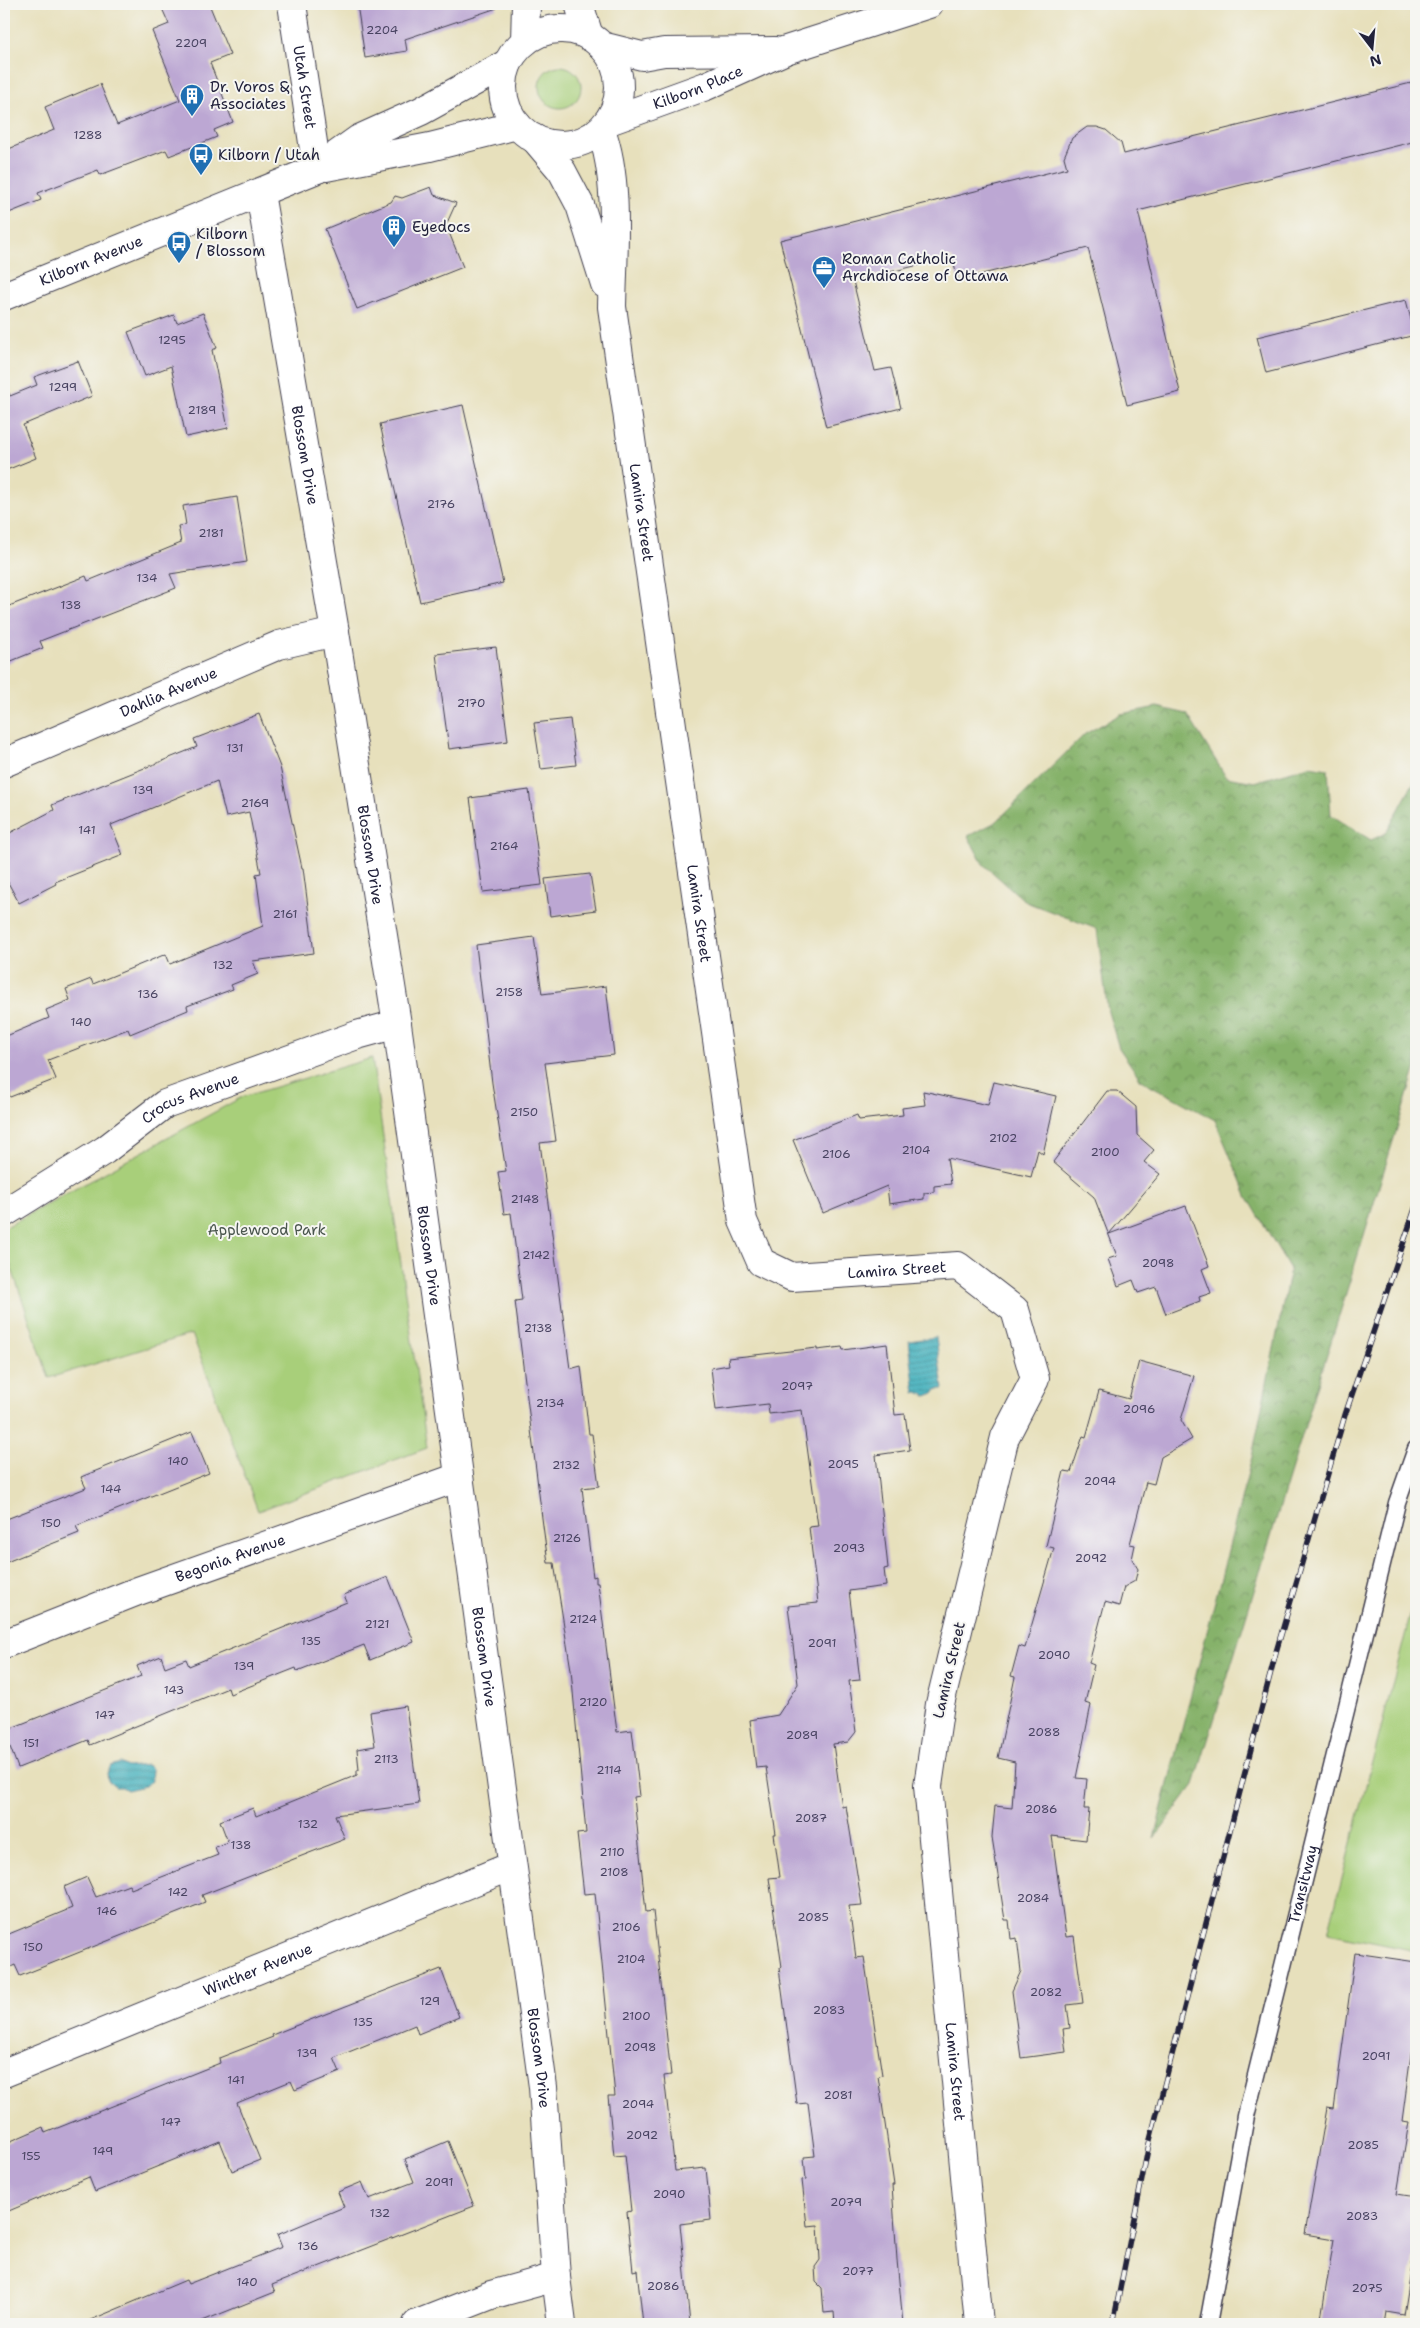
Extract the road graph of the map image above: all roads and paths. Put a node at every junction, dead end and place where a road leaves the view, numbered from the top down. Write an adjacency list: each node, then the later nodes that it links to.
1 (292, 4): 11 (street, Utah Street)
2 (526, 4): 6 (street)
3 (579, 4): 5 (street)
4 (929, 4): 7 (street, Kilborn Place)
5 (596, 41): 6 (street); 7 (street, Kilborn Place); 9 (street)
6 (525, 42): 8 (street)
7 (786, 50): 9 (street, Kilborn Place)
8 (508, 63): 10 (street); 11 (street, Kilborn Avenue)
9 (605, 125): 10 (street); 14 (street, Lamira Street)
10 (526, 132): 11 (street, Kilborn Avenue); 14 (street, Lamira Street)
11 (317, 169): 12 (street, Kilborn Avenue)
12 (260, 193): 13 (street, Kilborn Avenue); 15 (street, Blossom Drive)
13 (4, 296)
14 (612, 307): 27 (street, Lamira Street)
15 (335, 632): 16 (street, Dahlia Avenue); 17 (street, Blossom Drive)
16 (4, 763)
17 (397, 1024): 18 (street, Crocus Avenue); 20 (street, Blossom Drive)
18 (4, 1213)
19 (1416, 1449): 28 (lane, Transitway)
20 (459, 1478): 21 (street, Begonia Avenue); 22 (street, Blossom Drive)
21 (4, 1644)
22 (512, 1866): 23 (street, Winther Avenue); 24 (street, Blossom Drive)
23 (4, 2073)
24 (556, 2277): 25 (street); 26 (street, Blossom Drive)
25 (417, 2324)
26 (562, 2324)
27 (979, 2324)
28 (1208, 2324)

